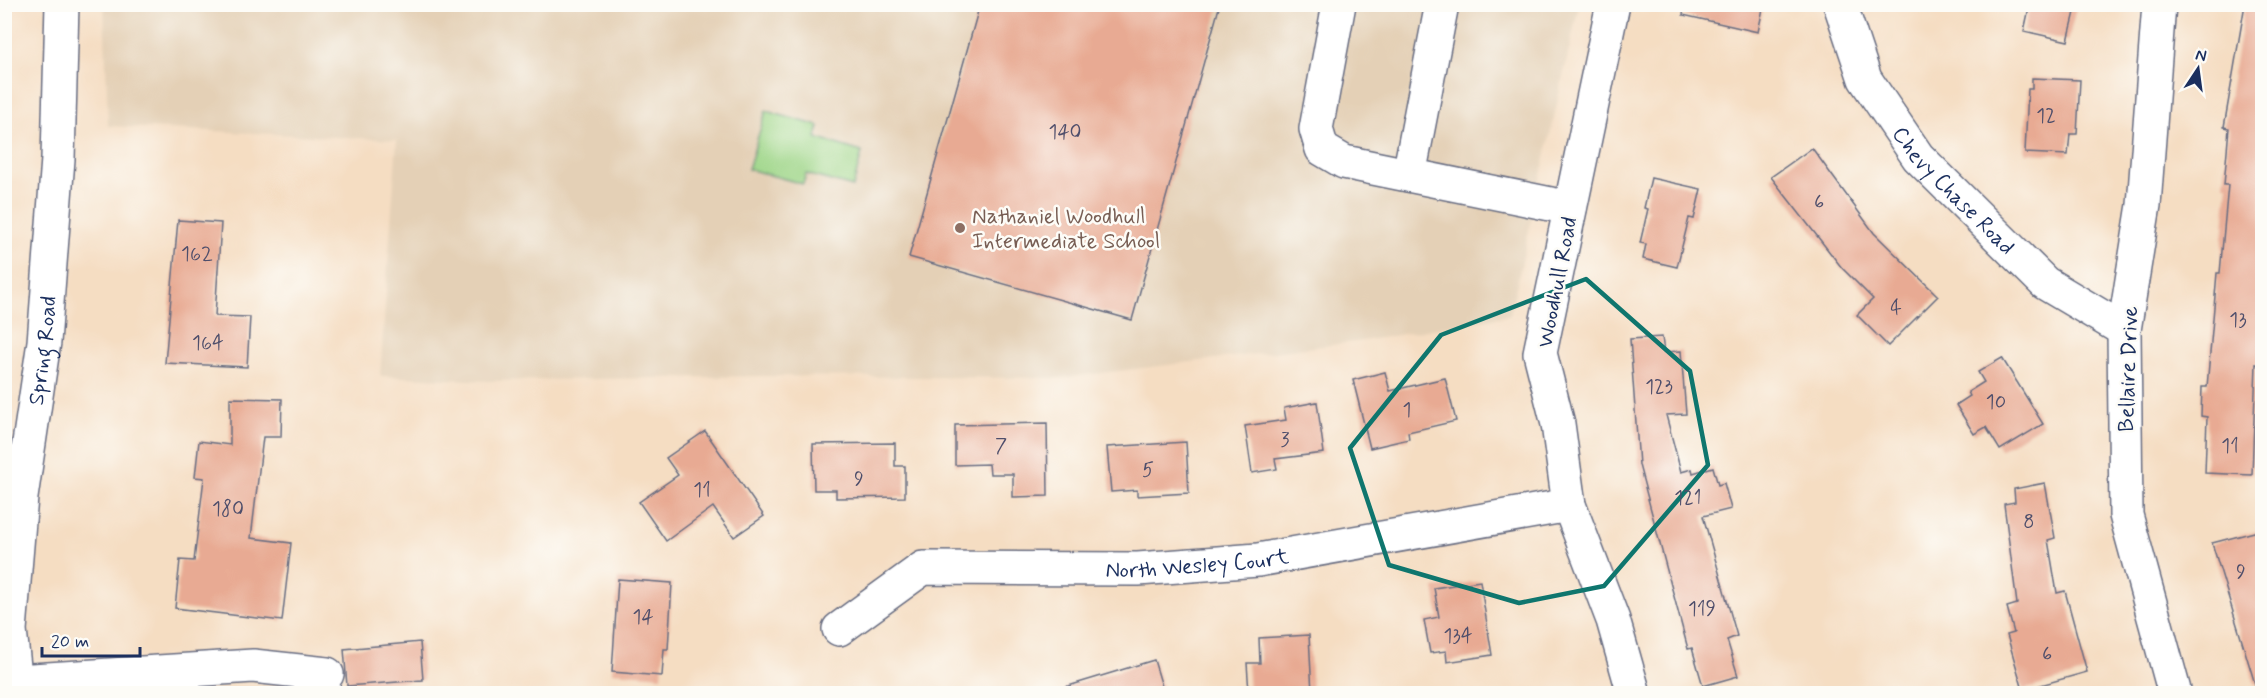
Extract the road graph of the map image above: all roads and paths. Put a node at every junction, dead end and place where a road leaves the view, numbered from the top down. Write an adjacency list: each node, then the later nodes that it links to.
1 (62, 4): 13 (street, Spring Road)
2 (1339, 4): 7 (street)
3 (1442, 4): 7 (street)
4 (1613, 4): 8 (street, Woodhull Road)
5 (1840, 4): 9 (street, Chevy Chase Road)
6 (2159, 4): 9 (street, Bellaire Drive)
7 (1409, 175): 8 (street)
8 (1570, 208): 10 (street, Woodhull Road)
9 (2124, 330): 15 (street, Bellaire Drive)
10 (1569, 505): 11 (street, North Wesley Court); 14 (street, Woodhull Road)
11 (839, 629)
12 (327, 674): 13 (street)
13 (17, 687)
14 (1635, 693)
15 (2175, 693)

